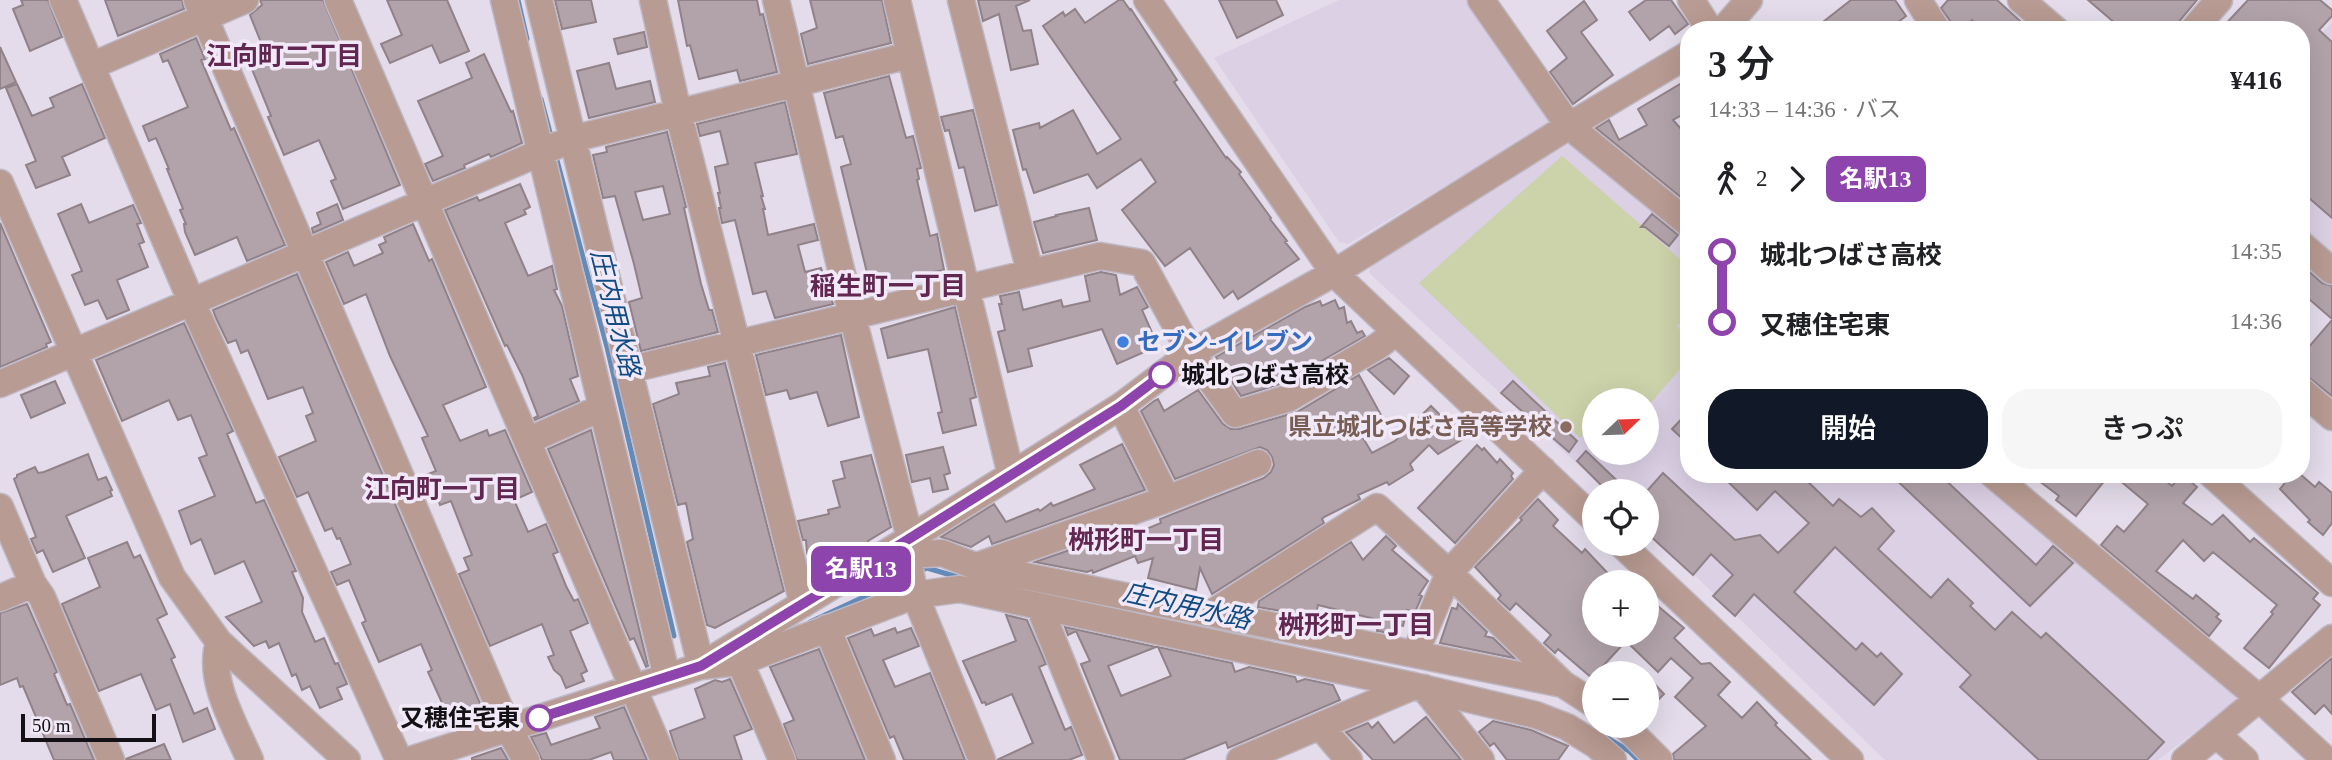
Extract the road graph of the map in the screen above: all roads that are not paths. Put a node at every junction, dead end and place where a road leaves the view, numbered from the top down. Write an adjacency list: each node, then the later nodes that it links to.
1 (63, 0): 25 (street)
2 (245, 0): 17 (street)
3 (338, 0): 32 (street)
4 (504, 0): 30 (street)
5 (539, 0): 29 (street)
6 (653, 0): 27 (street)
7 (776, 0): 26 (street)
8 (897, 0): 23 (street)
9 (961, 0): 37 (street)
10 (1147, 0): 38 (street)
11 (1481, 0): 28 (street)
12 (1691, 0): 18 (street)
13 (1749, 0): 19 (street)
14 (1918, 0): 20 (street)
15 (2021, 0): 21 (street)
16 (2219, 0): 22 (street)
17 (201, 9): 25 (street); 34 (street)
18 (1704, 21)
19 (1731, 21)
20 (1931, 21)
21 (2046, 21)
22 (2201, 21)
23 (909, 55): 26 (street); 39 (street)
24 (1680, 59): 28 (street)
25 (91, 66): 40 (street)
26 (797, 83): 27 (street); 41 (street)
27 (678, 112): 29 (street); 43 (street)
28 (1569, 126): 33 (street); 38 (street)
29 (572, 139): 30 (street); 46 (street)
30 (541, 150): 32 (street); 50 (street)
31 (0, 183): 44 (street)
32 (424, 201): 34 (street); 52 (street)
33 (1680, 217)
34 (307, 252): 40 (street); 84 (street)
35 (2310, 252): 36 (street)
36 (2332, 271)
37 (1030, 272): 39 (street); 45 (street)
38 (1334, 273): 42 (street); 45 (street)
39 (966, 287): 41 (street); 55 (street)
40 (192, 303): 44 (street); 91 (street)
41 (852, 315): 43 (street); 62 (street)
42 (1396, 332): 45 (street); 54 (street)
43 (737, 343): 46 (street); 68 (street)
44 (72, 351): 47 (street); 73 (street)
45 (1191, 353): 49 (street)
46 (628, 370): 76 (street)
47 (0, 384)
48 (2310, 398): 51 (street)
49 (1121, 406): 55 (street); 58 (street)
50 (601, 408): 52 (street); 77 (street)
51 (2332, 417)
52 (527, 441): 80 (street)
53 (1258, 463): 58 (street)
54 (1543, 470): 60 (street); 64 (street)
55 (1011, 475): 62 (street)
56 (2003, 483): 82 (street)
57 (2221, 483): 65 (street)
58 (1167, 499): 63 (street)
59 (0, 507): 66 (street)
60 (1582, 507)
61 (1634, 556): 104 (street)
62 (910, 562): 63 (street); 68 (street); 69 (street); 71 (street); 97 (street)
63 (975, 566): 70 (street)
64 (1449, 573): 70 (street); 74 (street); 78 (street)
65 (2332, 583)
66 (33, 584): 67 (street); 88 (street)
67 (0, 598)
68 (803, 604): 76 (street)
69 (1039, 606): 79 (street); 98 (street)
70 (1212, 613): 74 (street)
71 (827, 628): 75 (street); 96 (street)
72 (2332, 638): 82 (street)
73 (219, 642): 89 (street); 90 (street)
74 (1415, 654): 78 (street)
75 (740, 662): 76 (street); 95 (street)
76 (701, 666): 77 (street)
77 (667, 677): 80 (street)
78 (1563, 684): 81 (street)
79 (1419, 687): 83 (street); 101 (street); 102 (street)
80 (633, 688): 84 (street); 94 (street)
81 (1582, 696)
82 (2260, 699): 85 (street); 107 (street)
83 (1320, 726): 87 (street); 100 (street)
84 (508, 728): 92 (street); 93 (street)
85 (2216, 734): 105 (street); 106 (street)
86 (1637, 738): 103 (street)
87 (1272, 753): 99 (street)
88 (111, 760)
89 (250, 760)
90 (347, 760)
91 (399, 760)
92 (410, 760)
93 (526, 760)
94 (664, 760)
95 (782, 760)
96 (882, 760)
97 (982, 760)
98 (1101, 760)
99 (1240, 760)
100 (1349, 760)
101 (1481, 760)
102 (1613, 760)
103 (1659, 760)
104 (1850, 760)
105 (2185, 760)
106 (2245, 760)
107 (2326, 760)

